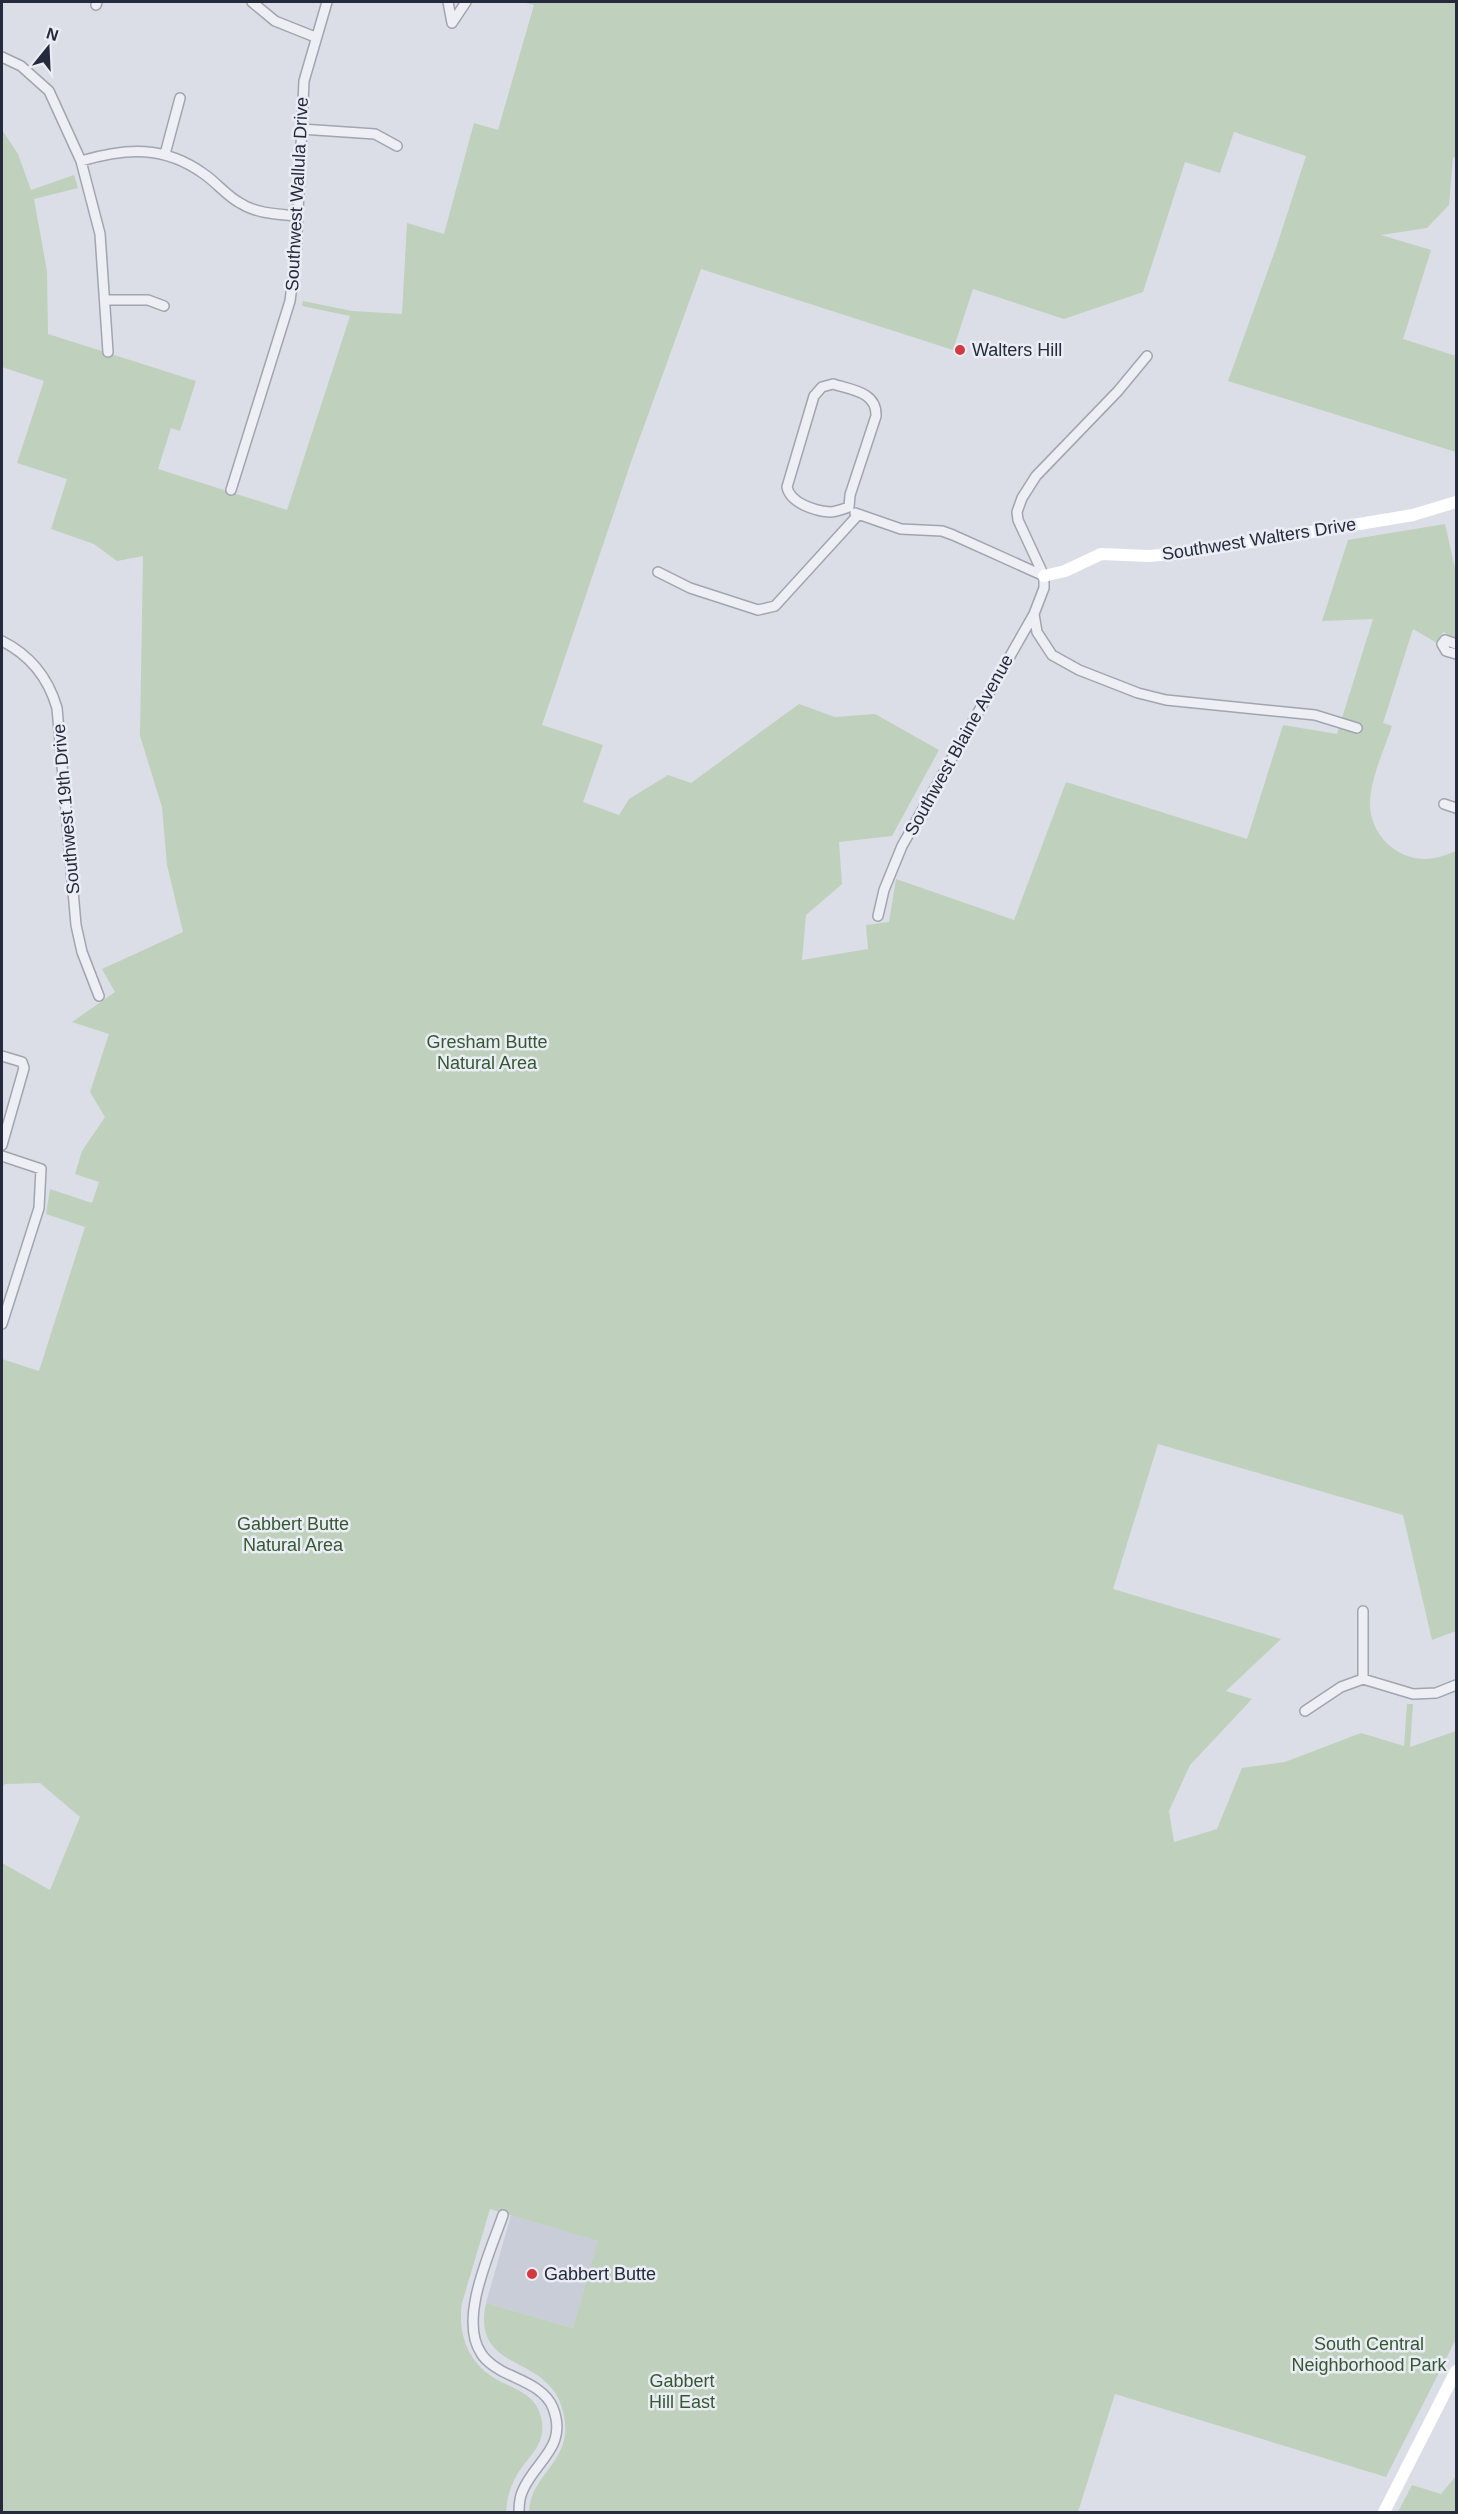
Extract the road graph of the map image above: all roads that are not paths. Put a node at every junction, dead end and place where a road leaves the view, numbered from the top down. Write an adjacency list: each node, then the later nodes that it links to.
1 (252, 2): 5 (street)
2 (327, 2): 5 (street, Southwest Wallula Drive)
3 (448, 2): 4 (street)
4 (466, 2)
5 (315, 37): 8 (street, Southwest Wallula Drive)
6 (2, 57): 11 (street)
7 (180, 98): 10 (street)
8 (301, 129): 9 (street); 12 (street, Southwest Wallula Drive)
9 (397, 146)
10 (165, 154): 11 (street); 12 (street)
11 (81, 160): 13 (street)
12 (298, 216): 17 (street, Southwest Wallula Drive)
13 (105, 300): 14 (street); 15 (street)
14 (164, 306)
15 (108, 352)
16 (1147, 356): 22 (street)
17 (231, 489)
18 (1456, 503): 22 (street, Southwest Walters Drive)
19 (849, 507): 19 (street); 20 (street)
20 (858, 515): 21 (street); 22 (street)
21 (658, 572)
22 (1044, 576): 23 (street, Southwest Blaine Avenue)
23 (1034, 614): 27 (street); 30 (street, Southwest Blaine Avenue)
24 (2, 641): 31 (street, Southwest 19th Drive)
25 (1456, 644): 26 (street)
26 (1456, 654)
27 (1357, 728)
28 (1444, 804): 29 (street)
29 (1456, 808)
30 (878, 916)
31 (99, 996)
32 (2, 1056): 33 (street)
33 (2, 1145)
34 (2, 1156): 35 (street)
35 (2, 1324)
36 (1363, 1611): 37 (street)
37 (1363, 1680): 38 (street); 39 (street)
38 (1456, 1685)
39 (1305, 1711)
40 (503, 2216): 42 (street)
41 (1456, 2371): 43 (street)
42 (519, 2512)
43 (1384, 2512)

